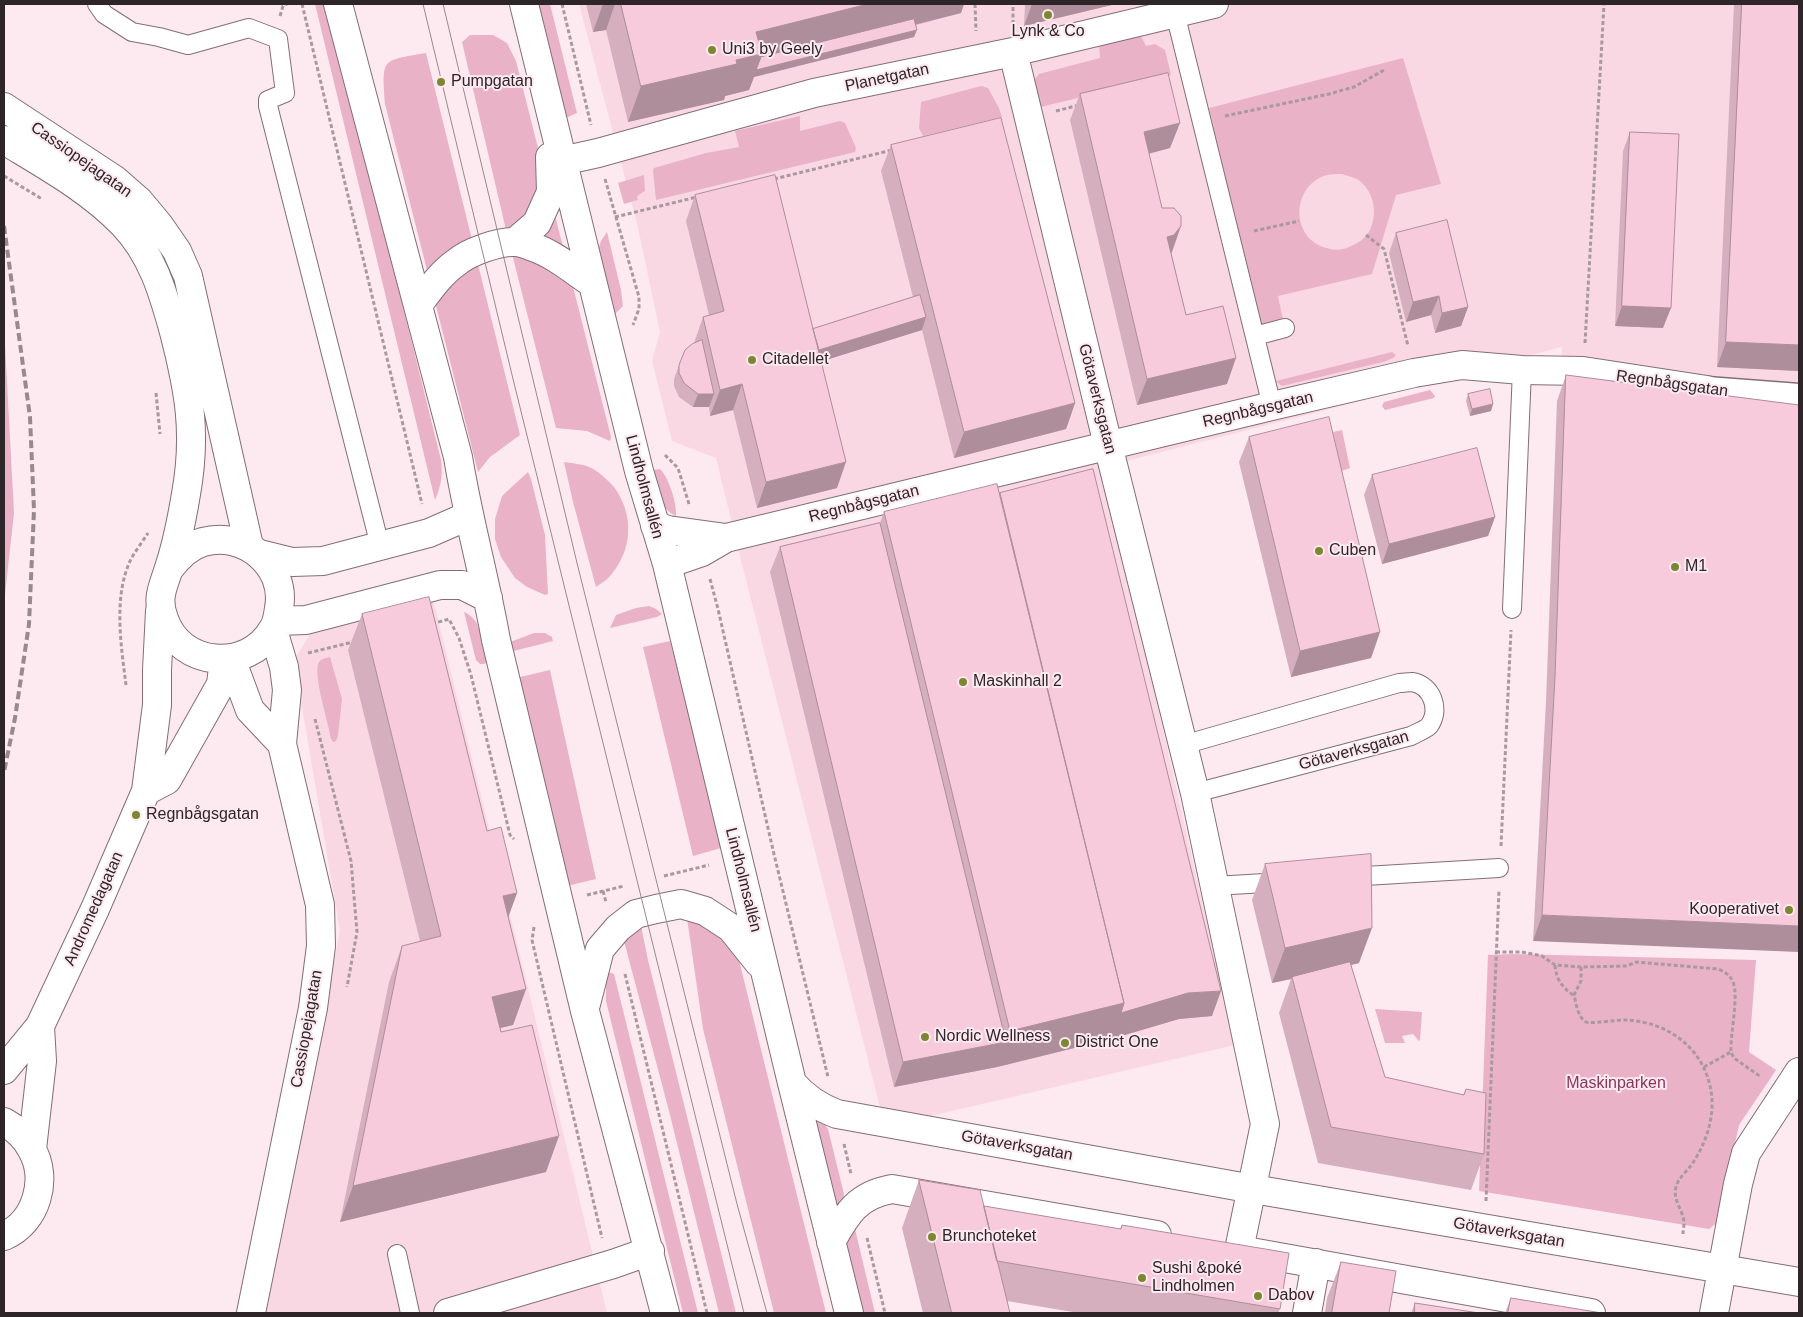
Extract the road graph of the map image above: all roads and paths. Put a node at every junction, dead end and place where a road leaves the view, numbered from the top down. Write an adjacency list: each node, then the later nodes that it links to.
1 (98, 4): 51 (lane)
2 (302, 4): 49 (path)
3 (338, 4): 32 (street, Lindholmsallén)
4 (524, 4): 15 (street, Lindholmsallén)
5 (562, 4): 20 (path)
6 (975, 4): 10 (path)
7 (1214, 4): 9 (street, Planetgatan)
8 (1604, 4): 37 (path)
9 (1175, 13): 11 (street, Planetgatan); 17 (lane)
10 (977, 35)
11 (1013, 52): 16 (street, Götaverksgatan); 20 (street, Planetgatan)
12 (1386, 69): 17 (path)
13 (1086, 104): 16 (path)
14 (4, 107): 52 (street, Cassiopejagatan)
15 (550, 110): 21 (street, Lindholmsallén); 30 (street)
16 (1029, 118): 44 (street, Götaverksgatan)
17 (1203, 122): 35 (lane)
18 (4, 140): 54 (street, Cassiopejagatan)
19 (894, 150): 23 (path)
20 (598, 153): 21 (street, Planetgatan); 26 (path)
21 (562, 161): 31 (street, Lindholmsallén)
22 (4, 176): 25 (path)
23 (769, 180)
24 (702, 196): 26 (path)
25 (49, 204)
26 (615, 216): 33 (path)
27 (1299, 221): 28 (path)
28 (1252, 232)
29 (1366, 235): 38 (path)
30 (514, 242): 31 (street); 32 (street)
31 (592, 283): 47 (street, Lindholmsallén)
32 (418, 305): 46 (street, Lindholmsallén)
33 (631, 328)
34 (1285, 328): 35 (lane)
35 (1255, 336): 42 (lane)
36 (1522, 370): 37 (street, Regnbågsgatan); 38 (street, Regnbågsgatan); 58 (lane)
37 (1583, 371): 40 (street, Regnbågsgatan)
38 (1414, 373): 42 (street, Regnbågsgatan)
39 (155, 384): 43 (path)
40 (1707, 390): 41 (street, Regnbågsgatan)
41 (1799, 397)
42 (1272, 406): 44 (street, Regnbågsgatan)
43 (161, 443)
44 (1108, 445): 50 (street, Regnbågsgatan); 68 (street, Götaverksgatan)
45 (662, 453): 50 (path)
46 (468, 516): 49 (street); 56 (street, Lindholmsallén)
47 (655, 526): 50 (street); 53 (street, Lindholmsallén)
48 (148, 532): 66 (path)
49 (428, 533): 51 (street)
50 (700, 543): 53 (street, Regnbågsgatan); 90 (path)
51 (380, 546): 52 (street)
52 (254, 550): 54 (street); 60 (street, Cassiopejagatan)
53 (667, 564): 81 (street, Lindholmsallén)
54 (169, 569): 57 (street)
55 (440, 585): 56 (street); 59 (path); 60 (street)
56 (488, 598): 83 (street, Lindholmsallén)
57 (160, 607): 64 (street); 66 (street, Andromedagatan)
58 (1512, 609): 71 (path)
59 (449, 619): 61 (path); 65 (path)
60 (275, 625): 64 (street); 67 (street, Cassiopejagatan)
61 (426, 626)
62 (362, 640): 63 (path)
63 (305, 655)
64 (227, 659): 67 (street, Cassiopejagatan); 69 (street)
65 (471, 675)
66 (157, 705): 69 (street, Andromedagatan)
67 (282, 744): 107 (street, Cassiopejagatan)
68 (1183, 745): 70 (street, Götaverksgatan); 70 (lane, Götaverksgatan)
69 (146, 791): 84 (street, Andromedagatan)
70 (1195, 793): 74 (street, Götaverksgatan)
71 (1500, 868): 72 (lane); 78 (path)
72 (1332, 878)
73 (1303, 880): 74 (lane)
74 (1214, 886): 93 (street, Götaverksgatan)
75 (603, 891): 76 (path)
76 (615, 932): 81 (street, Lindholmsallén); 83 (street, Lindholmsallén); 110 (path)
77 (532, 940): 103 (path)
78 (1496, 952): 79 (path); 95 (path)
79 (1555, 965): 80 (path); 82 (path)
80 (1581, 967): 82 (path); 85 (path)
81 (764, 970): 88 (street, Lindholmsallén)
82 (1574, 995): 86 (path)
83 (585, 1011): 100 (street, Lindholmsallén)
84 (40, 1026): 87 (street, Andromedagatan); 92 (street, Andromedagatan)
85 (1731, 1052): 86 (path); 89 (path)
86 (1704, 1067): 97 (path)
87 (4, 1070)
88 (792, 1083): 90 (street, Götaverksgatan); 99 (street, Lindholmsallén)
89 (1792, 1083): 104 (street)
90 (837, 1114): 93 (street, Götaverksgatan); 94 (path)
91 (4, 1122): 92 (street, Andromedagatan)
92 (32, 1149): 96 (street, Andromedagatan)
93 (1253, 1189): 95 (street, Götaverksgatan); 102 (street, Götaverksgatan)
94 (858, 1202): 98 (street); 99 (street); 112 (path)
95 (1485, 1229): 104 (street, Götaverksgatan)
96 (4, 1236)
97 (1682, 1237)
98 (1181, 1239)
99 (831, 1242): 111 (street, Lindholmsallén)
100 (650, 1251): 103 (street); 106 (street, Lindholmsallén)
101 (397, 1254): 108 (lane)
102 (1316, 1263): 113 (street); 114 (street, Götaverksgatan)
103 (608, 1265): 109 (street)
104 (1722, 1269): 105 (street, Götaverksgatan); 115 (street)
105 (1799, 1282)
106 (659, 1312)
107 (251, 1313)
108 (410, 1313)
109 (448, 1313)
110 (707, 1313)
111 (849, 1313)
112 (885, 1313)
113 (1306, 1313)
114 (1591, 1313)
115 (1714, 1313)

